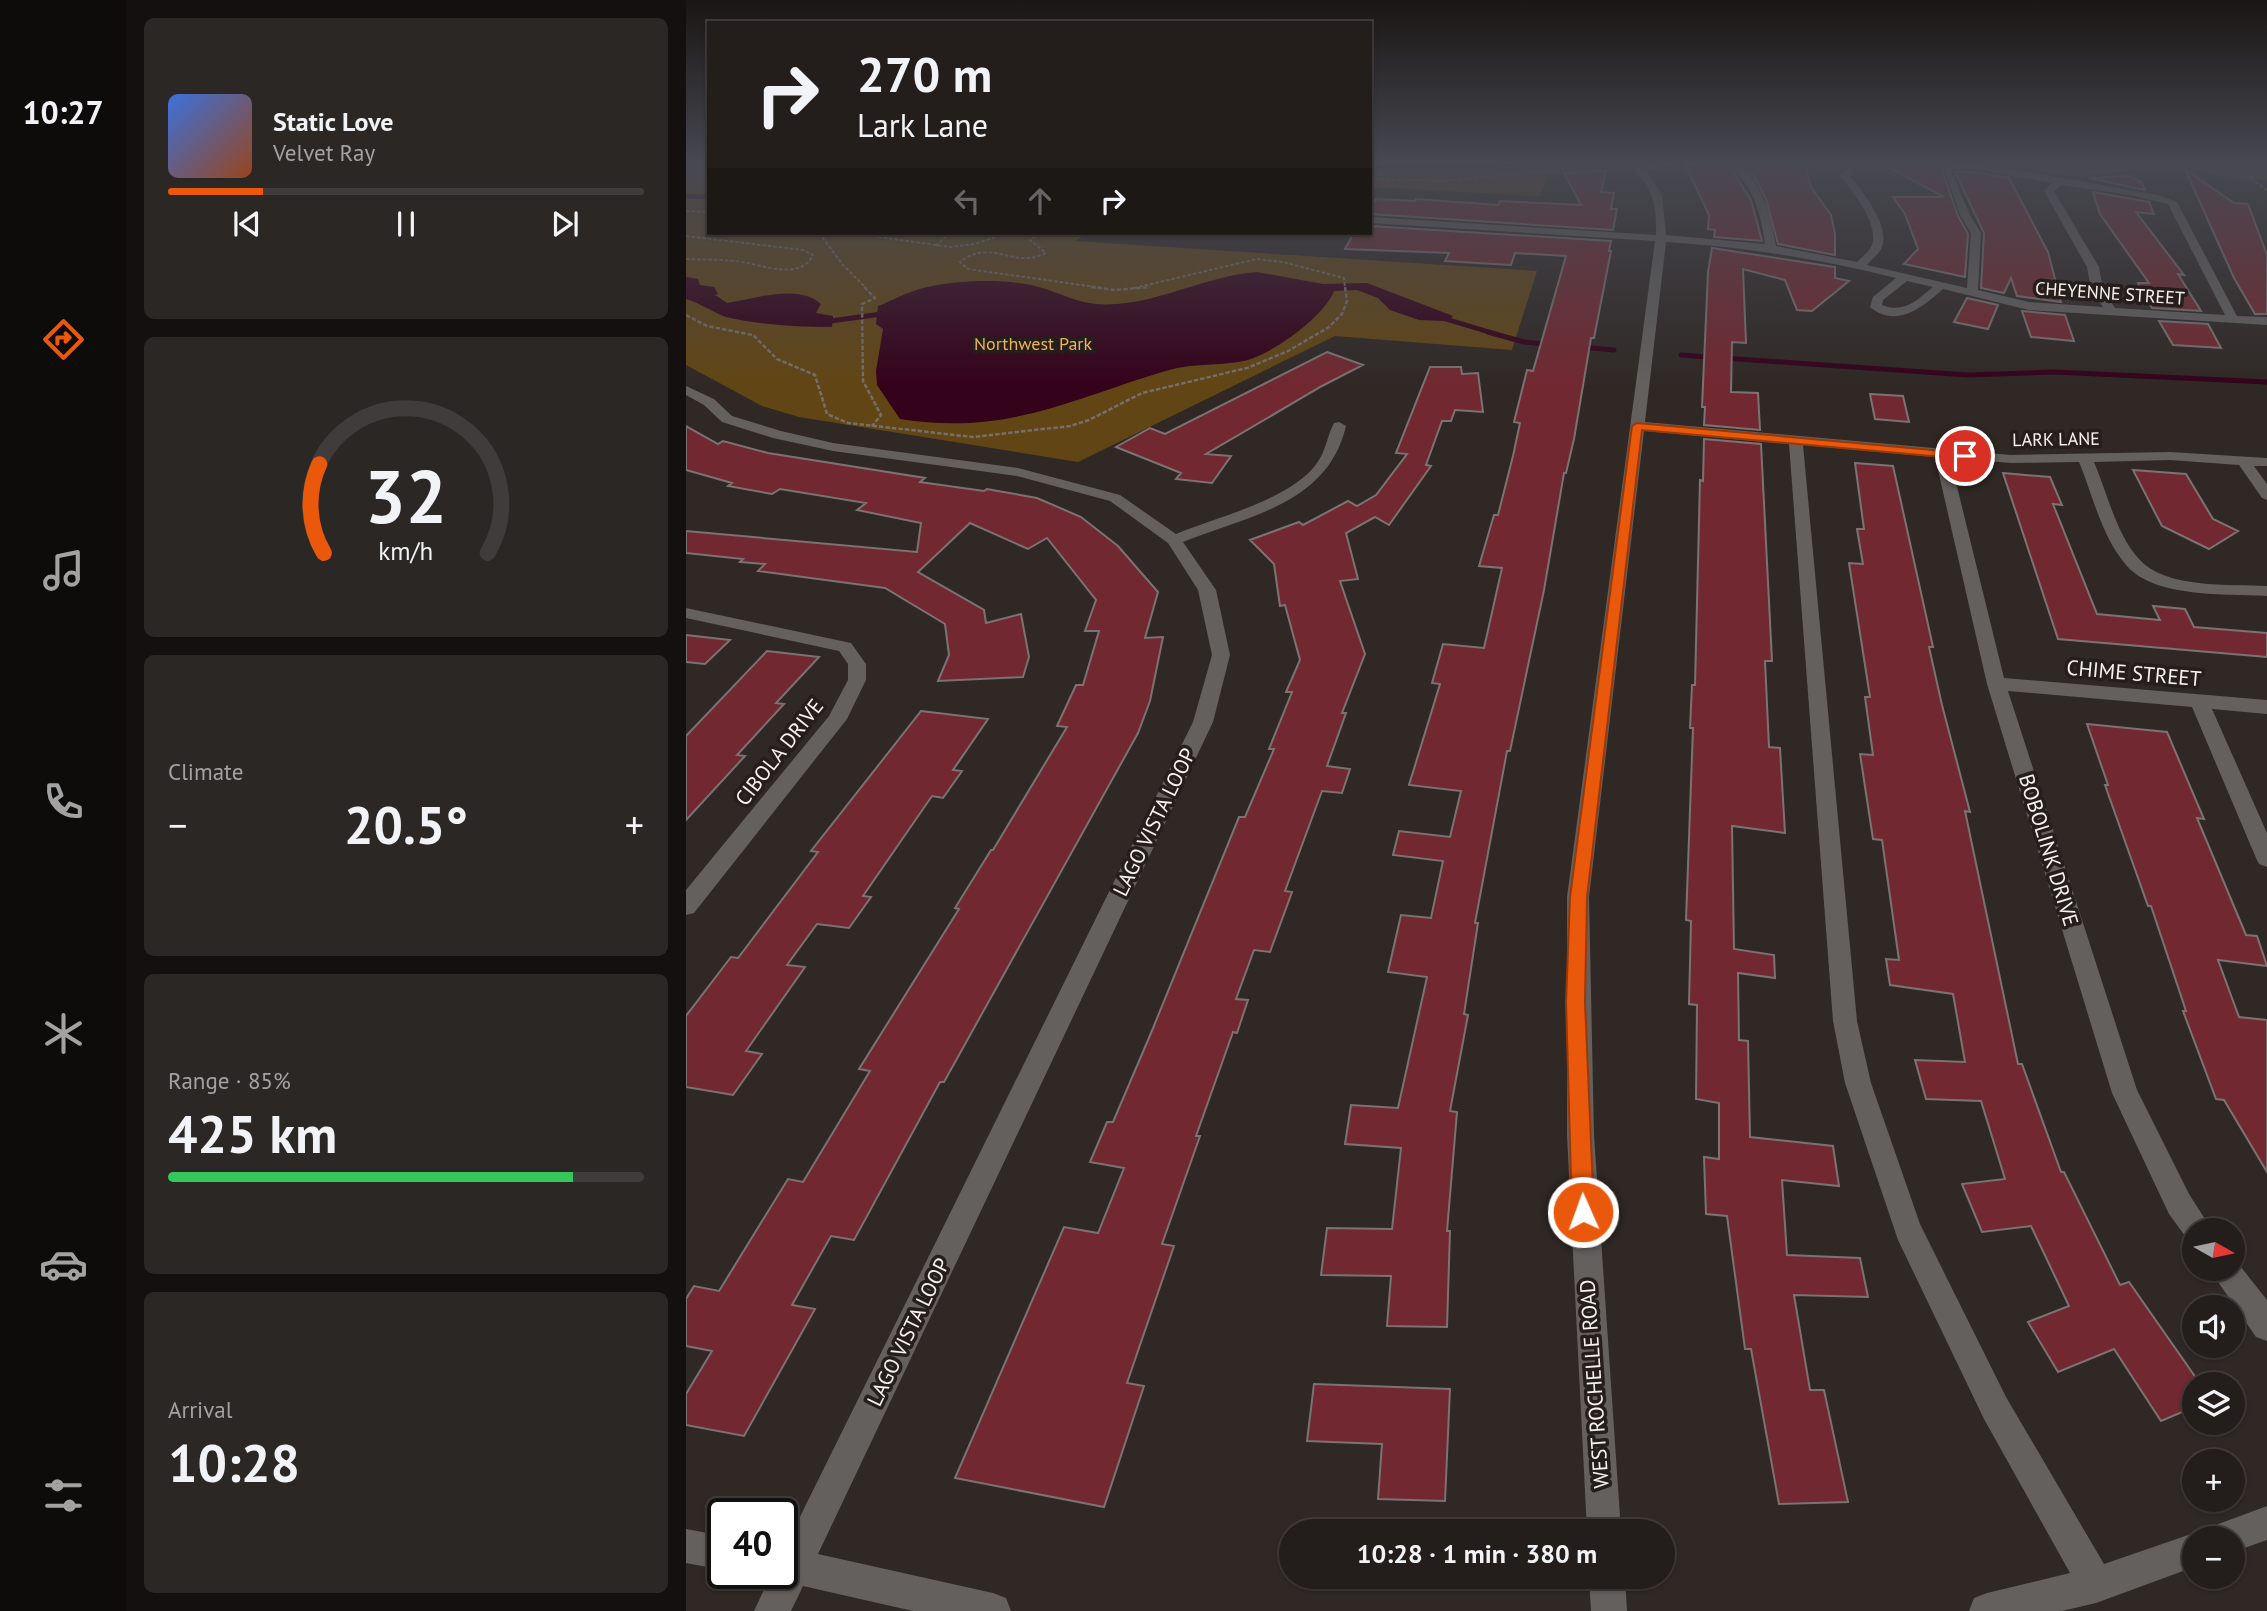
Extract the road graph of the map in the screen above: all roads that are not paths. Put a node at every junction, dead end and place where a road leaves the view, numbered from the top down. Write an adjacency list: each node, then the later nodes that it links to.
1 (1632, 236): 7 (street, CHEYENNE STREET)
2 (1769, 236): 8 (street)
3 (1878, 236): 9 (street)
4 (1976, 236): 12 (street)
5 (2076, 236): 13 (street)
6 (2190, 236): 14 (street)
7 (1661, 238): 8 (street, CHEYENNE STREET); 20 (street, WEST ROCHELLE ROAD)
8 (1771, 248): 9 (street, CHEYENNE STREET)
9 (1859, 267): 10 (street, CHEYENNE STREET)
10 (1903, 278): 11 (street, CHEYENNE STREET); 11 (street)
11 (1940, 286): 12 (street, CHEYENNE STREET)
12 (1972, 295): 13 (street, CHEYENNE STREET)
13 (2112, 312): 14 (street, CHEYENNE STREET)
14 (2233, 319): 15 (street, CHEYENNE STREET)
15 (2267, 321)
16 (686, 390): 17 (street, LAGO VISTA LOOP)
17 (709, 402): 18 (street); 27 (street, LAGO VISTA LOOP)
18 (686, 411)
19 (1339, 426): 27 (street)
20 (1637, 426): 21 (street, LARK LANE); 38 (street, WEST ROCHELLE ROAD)
21 (1796, 441): 22 (street, LARK LANE); 48 (street)
22 (1942, 454): 23 (street, LARK LANE); 30 (street, BOBOLINK DRIVE)
23 (2085, 458): 24 (street, LARK LANE); 28 (street)
24 (2244, 460): 25 (street, LARK LANE); 26 (street)
25 (2267, 462)
26 (2267, 495)
27 (1174, 540): 42 (street, LAGO VISTA LOOP)
28 (2267, 591)
29 (686, 613): 34 (street, CIBOLA DRIVE)
30 (1996, 684): 31 (street, CHIME STREET); 35 (street, BOBOLINK DRIVE)
31 (2199, 701): 32 (street, CHIME STREET); 33 (street)
32 (2267, 707)
33 (2267, 858)
34 (686, 906)
35 (2189, 1218)
36 (2235, 1281): 37 (street)
37 (2267, 1326)
38 (1603, 1519)
39 (2267, 1523): 40 (street)
40 (2245, 1531)
41 (686, 1545): 43 (street)
42 (798, 1545)
43 (707, 1550)
44 (2182, 1554): 48 (street)
45 (798, 1567): 50 (street)
46 (780, 1589): 49 (street, LAGO VISTA LOOP)
47 (1608, 1589): 51 (street)
48 (2077, 1597): 52 (street)
49 (772, 1611)
50 (993, 1611)
51 (1609, 1611)
52 (1987, 1611)

